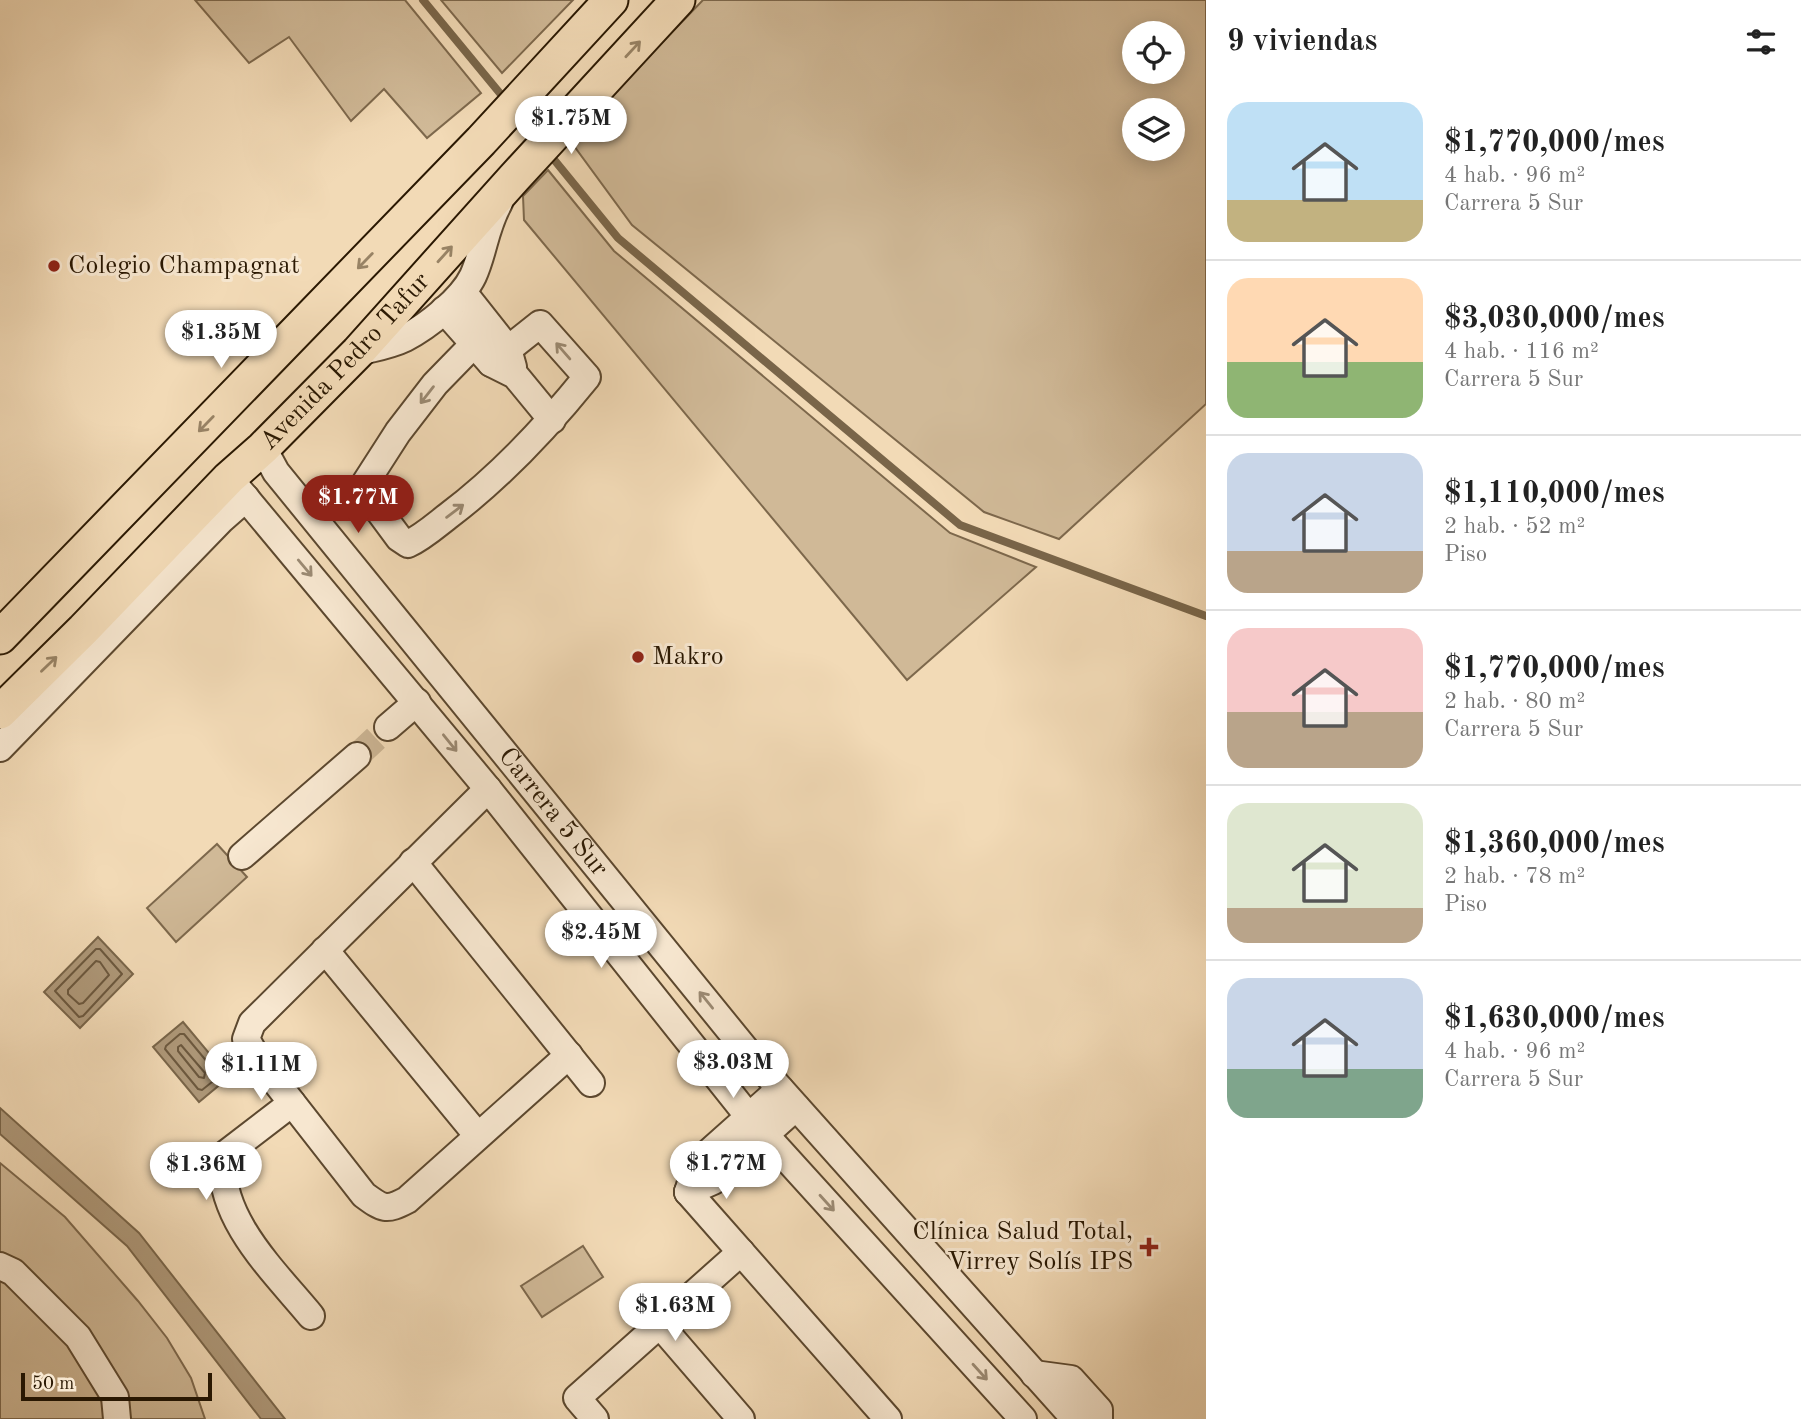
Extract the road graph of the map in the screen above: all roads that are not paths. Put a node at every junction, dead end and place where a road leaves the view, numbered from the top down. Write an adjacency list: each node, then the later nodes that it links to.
1 (611, 0): 11 (main road, Avenida Pedro Tafur, one-way to 11)
2 (678, 0): 3 (main road, Avenida Pedro Tafur, one-way to 2)
3 (514, 178): 4 (street); 6 (main road, Avenida Pedro Tafur, one-way to 3)
4 (463, 292): 5 (street); 7 (street)
5 (444, 310): 6 (street); 7 (street)
6 (358, 352): 9 (main road, Avenida Pedro Tafur)
7 (491, 353): 8 (street); 8 (street, one-way to 7); 8 (street, one-way to 8)
8 (552, 420)
9 (263, 448): 10 (main road, Avenida Pedro Tafur); 24 (street, Carrera 5 Sur, one-way to 9)
10 (238, 488): 12 (main road, Avenida Pedro Tafur); 13 (street, Carrera 5 Sur, one-way to 13)
11 (0, 637)
12 (91, 637): 14 (main road, Avenida Pedro Tafur, one-way to 12); 16 (street)
13 (417, 702): 15 (street); 18 (street, Carrera 5 Sur, one-way to 18)
14 (0, 712)
15 (388, 727)
16 (0, 748)
17 (357, 756): 19 (street)
18 (488, 789): 20 (street); 26 (street, Carrera 5 Sur)
19 (242, 856)
20 (413, 862): 21 (street); 22 (street)
21 (325, 950): 25 (street); 27 (street)
22 (569, 1055): 23 (street); 27 (street)
23 (591, 1083)
24 (788, 1098): 26 (street); 32 (street, Carrera 5 Sur)
25 (292, 1103): 27 (street); 30 (street)
26 (757, 1126): 28 (street); 37 (street, Carrera 5 Sur, one-way to 37)
27 (478, 1136)
28 (741, 1252): 31 (street); 36 (street)
29 (4, 1267): 33 (street)
30 (311, 1316)
31 (660, 1325): 34 (street); 35 (street)
32 (1034, 1374): 38 (street, Carrera 5 Sur); 39 (street)
33 (117, 1419)
34 (595, 1419)
35 (741, 1419)
36 (888, 1419)
37 (1023, 1419)
38 (1075, 1419)
39 (1099, 1419)

